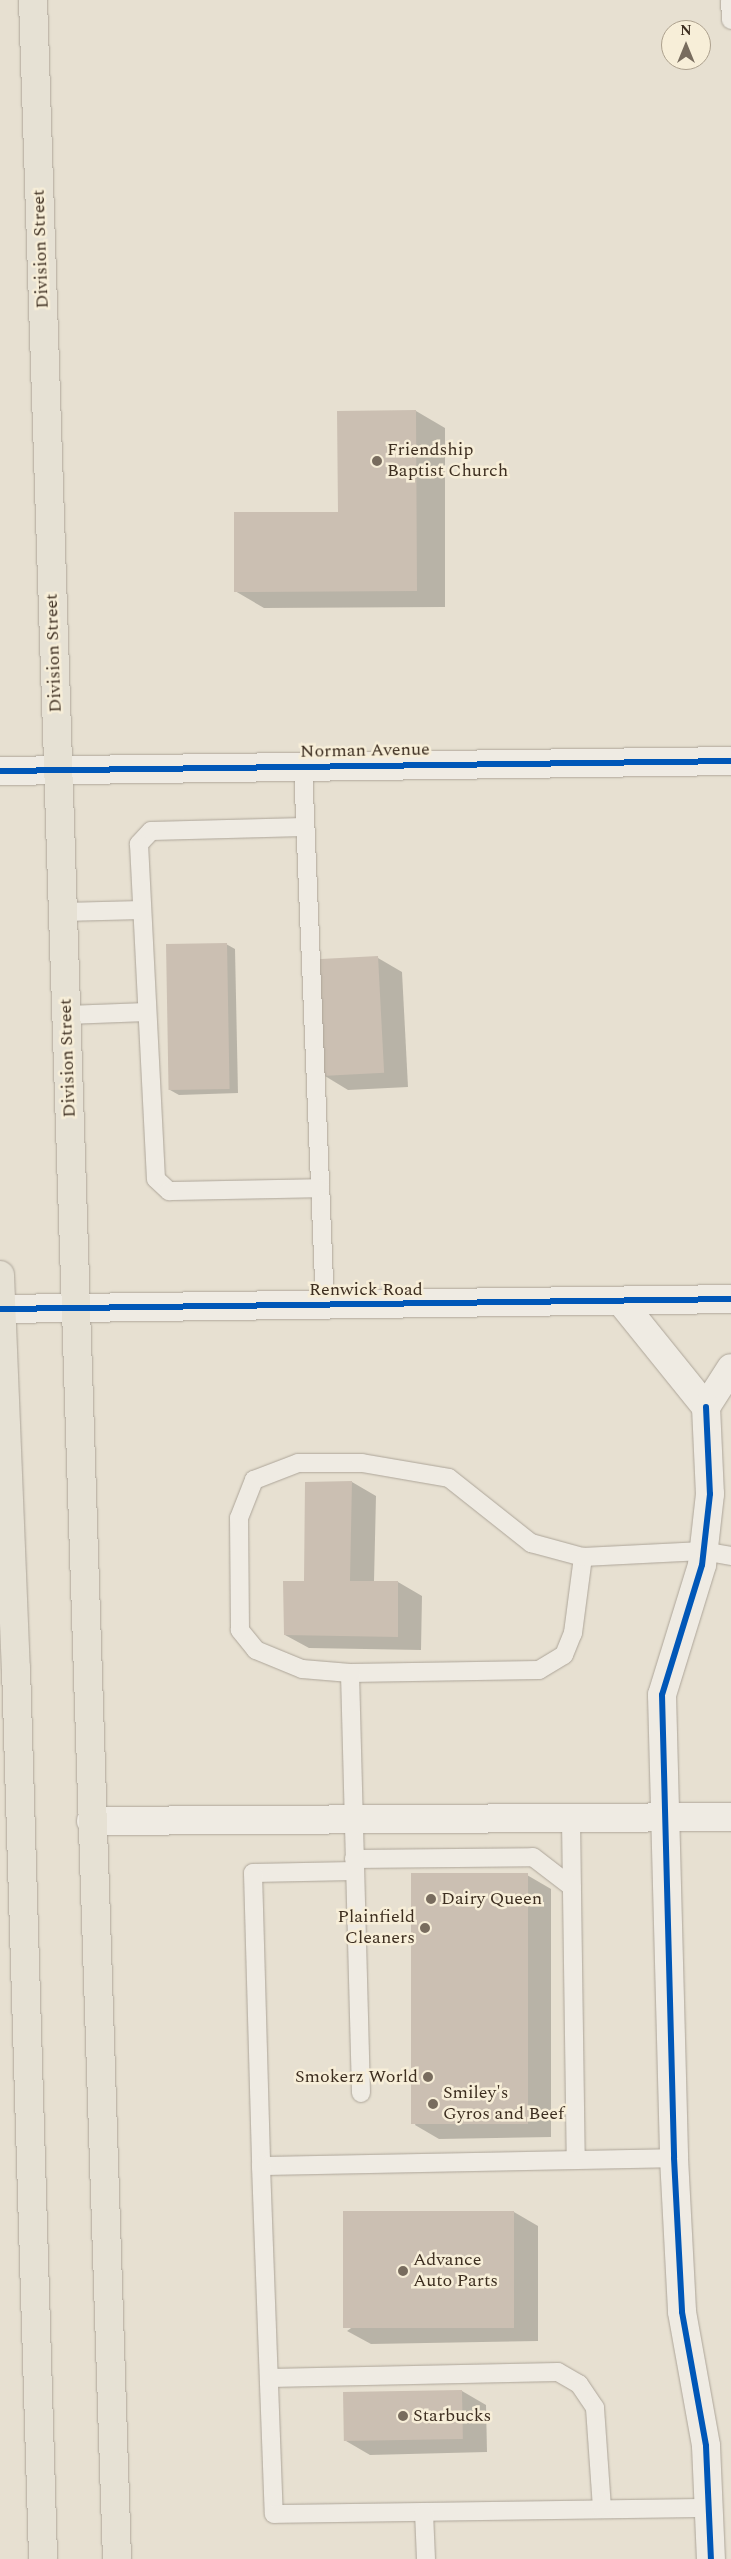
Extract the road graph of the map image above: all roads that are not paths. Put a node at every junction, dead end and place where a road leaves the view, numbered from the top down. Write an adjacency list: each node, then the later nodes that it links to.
1 (33, 0): 7 (main road, Division Street)
2 (730, 0): 3 (lane)
3 (731, 20)
4 (731, 760): 5 (street, Norman Avenue)
5 (302, 767): 7 (street, Norman Avenue); 8 (lane)
6 (0, 771): 7 (street, Norman Avenue)
7 (58, 772): 10 (main road, Division Street)
8 (304, 827): 9 (lane); 13 (lane)
9 (142, 910): 10 (lane); 11 (lane)
10 (63, 912): 12 (main road, Division Street)
11 (147, 1012): 12 (lane); 13 (lane)
12 (67, 1015): 18 (main road, Division Street)
13 (320, 1188): 17 (lane)
14 (0, 1275): 19 (main road)
15 (731, 1299): 16 (street, Renwick Road)
16 (622, 1303): 17 (street, Renwick Road); 21 (street)
17 (325, 1305): 18 (street, Renwick Road)
18 (75, 1307): 19 (street, Renwick Road); 30 (main road, Division Street)
19 (0, 1308): 25 (main road)
20 (731, 1368): 21 (street)
21 (706, 1407): 22 (street)
22 (703, 1551): 23 (lane); 24 (lane); 29 (street)
23 (583, 1556): 26 (lane); 26 (lane)
24 (731, 1556)
25 (8, 1668): 42 (main road)
26 (350, 1673): 28 (lane)
27 (731, 1817): 29 (street)
28 (353, 1818): 30 (street); 31 (street); 32 (lane)
29 (666, 1818): 31 (street); 35 (street)
30 (91, 1820): 43 (main road, Division Street)
31 (571, 1820): 33 (lane)
32 (354, 1865): 33 (lane); 34 (lane); 37 (lane)
33 (572, 1887): 36 (lane)
34 (361, 2093)
35 (674, 2158): 36 (lane); 39 (street)
36 (576, 2160): 37 (lane)
37 (261, 2166): 38 (lane)
38 (269, 2378): 40 (lane); 41 (lane)
39 (709, 2508): 40 (lane); 45 (street)
40 (602, 2509): 41 (lane)
41 (424, 2512): 44 (lane)
42 (43, 2559)
43 (117, 2559)
44 (426, 2559)
45 (711, 2559)

